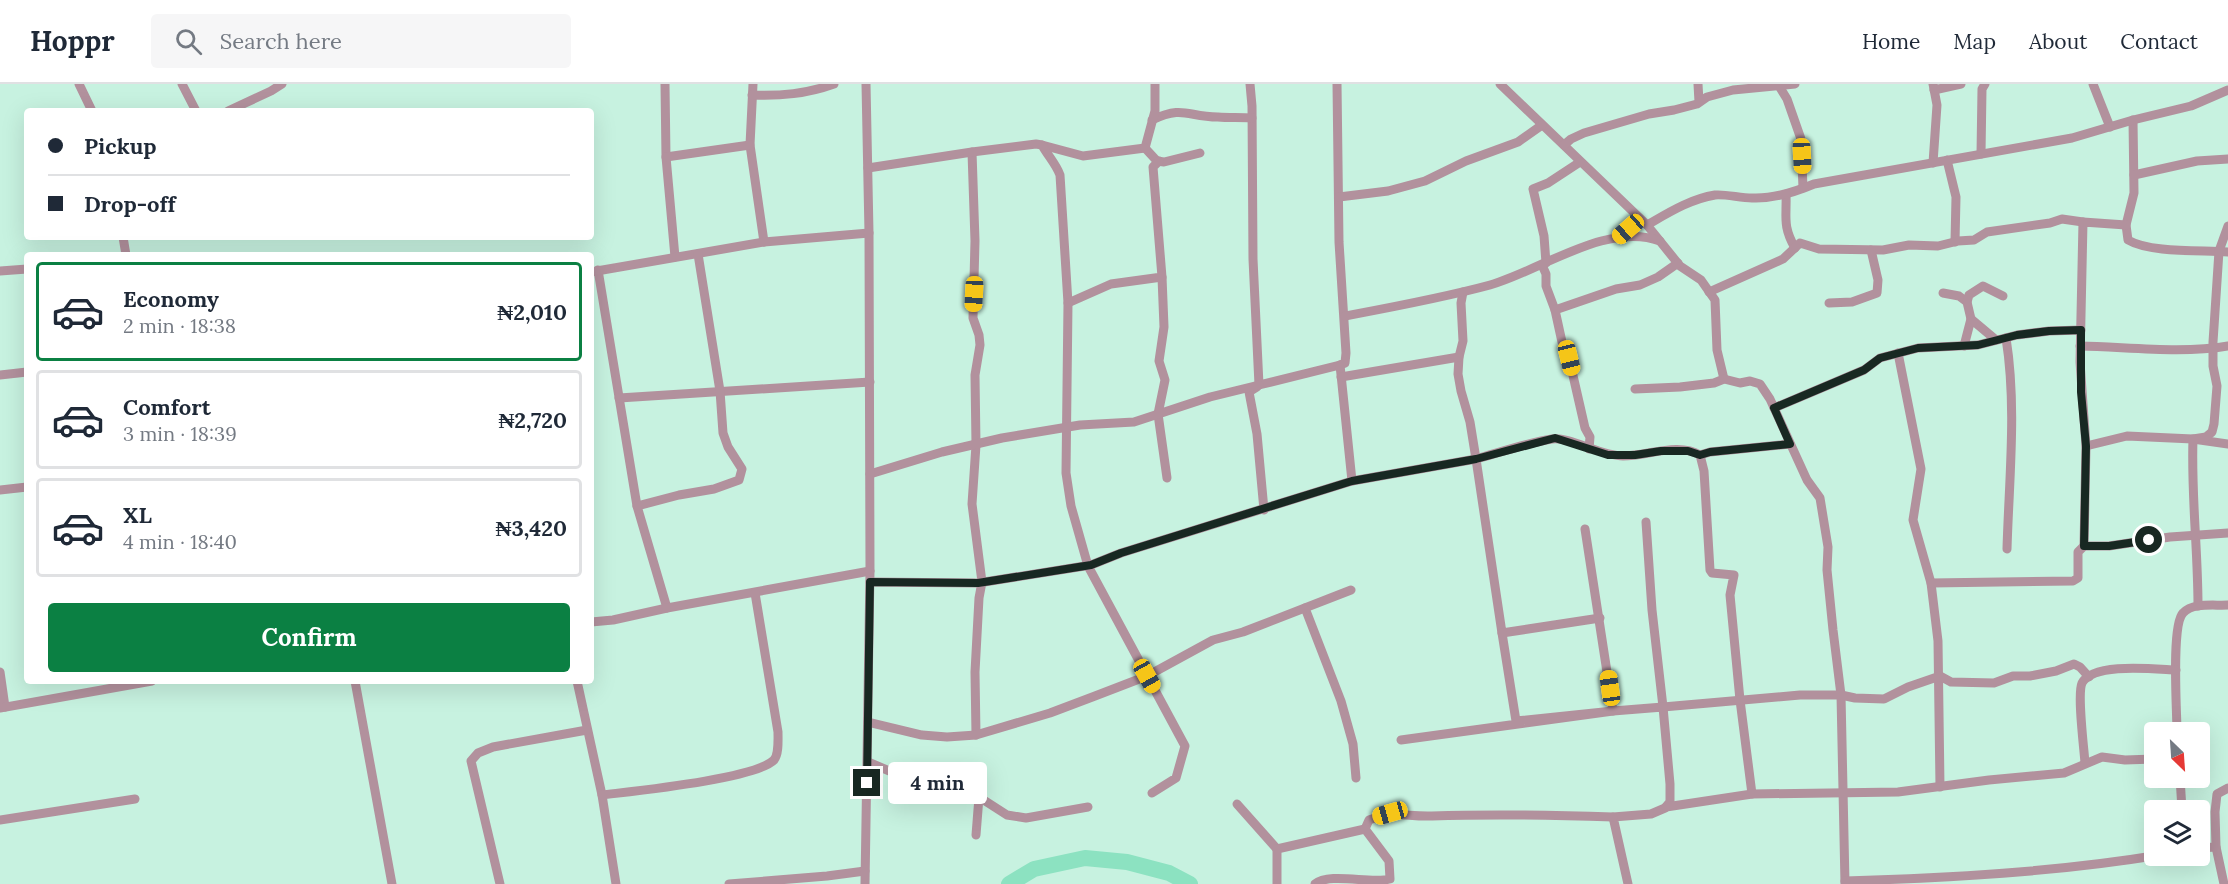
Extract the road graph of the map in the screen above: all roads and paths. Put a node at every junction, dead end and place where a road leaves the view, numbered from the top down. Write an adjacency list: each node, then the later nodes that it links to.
1 (78, 84): 22 (street)
2 (182, 84): 23 (street)
3 (282, 84): 24 (street)
4 (665, 84): 37 (street)
5 (753, 84): 20 (street)
6 (834, 84): 20 (street)
7 (866, 84): 43 (street)
8 (1155, 84): 26 (street)
9 (1250, 84): 25 (street)
10 (1337, 84): 47 (street)
11 (1500, 84): 28 (street)
12 (1698, 84): 21 (street)
13 (1794, 84): 17 (street)
14 (1961, 84): 18 (street)
15 (1985, 84): 36 (street)
16 (2092, 84): 29 (street)
17 (1779, 86): 21 (street); 45 (street)
18 (1933, 87): 42 (street)
19 (2228, 90): 27 (street)
20 (752, 95): 30 (street)
21 (1699, 102): 32 (street)
22 (90, 108)
23 (194, 108)
24 (234, 108)
25 (1252, 118): 26 (street); 93 (street)
26 (1152, 120): 33 (street)
27 (2133, 120): 29 (street); 44 (street)
28 (1542, 125): 32 (street); 47 (street)
29 (2110, 127): 36 (street)
30 (750, 145): 37 (street); 55 (street)
31 (1042, 145): 33 (street); 34 (street); 73 (street)
32 (1564, 145): 41 (street)
33 (1146, 148): 40 (street)
34 (972, 152): 43 (street); 103 (street)
35 (1200, 153): 40 (street)
36 (1981, 154): 39 (street)
37 (666, 157): 61 (street)
38 (2228, 159): 44 (street)
39 (1947, 160): 42 (street); 56 (street)
40 (1159, 161): 67 (street)
41 (1580, 162): 48 (street); 63 (street)
42 (1933, 163): 45 (street)
43 (868, 168): 52 (street)
44 (2134, 175): 50 (street)
45 (1803, 188): 46 (street)
46 (1786, 194): 48 (street); 57 (street)
47 (1340, 197): 76 (street)
48 (1643, 222): 53 (street); 54 (street)
49 (2083, 222): 50 (street); 56 (street); 78 (street)
50 (2126, 225): 59 (street)
51 (2228, 226): 59 (street)
52 (869, 233): 55 (street); 92 (street)
53 (1617, 238): 54 (street); 63 (street)
54 (1660, 241): 62 (street)
55 (764, 242): 60 (street)
56 (1955, 242): 58 (street)
57 (1795, 248): 58 (street); 69 (street)
58 (1871, 250): 74 (street)
59 (2224, 251): 84 (street)
60 (699, 254): 61 (street); 95 (street)
61 (675, 257): 66 (street)
62 (1678, 263): 69 (street); 75 (street)
63 (1544, 264): 68 (street); 75 (street)
64 (24, 269): 65 (street)
65 (0, 271)
66 (594, 271): 96 (street)
67 (1162, 277): 73 (street); 98 (street)
68 (1463, 292): 76 (street); 86 (street)
69 (1709, 292): 91 (street)
70 (1943, 293): 72 (street)
71 (2003, 296): 72 (street)
72 (1967, 302): 77 (street)
73 (1068, 303): 99 (street)
74 (1829, 303)
75 (1555, 310): 105 (street)
76 (1345, 316): 87 (street)
77 (1971, 319): 80 (street); 81 (street)
78 (2081, 330): 79 (street); 82 (street)
79 (2006, 338): 80 (street); 120 (street)
80 (1996, 340): 81 (street)
81 (1964, 346): 85 (street)
82 (2080, 346): 84 (street); 104 (street)
83 (2228, 346): 84 (street)
84 (2213, 348): 100 (street)
85 (1898, 353): 97 (street); 125 (street)
86 (1459, 357): 90 (street); 107 (street)
87 (1340, 365): 90 (street); 93 (street)
88 (24, 372): 89 (street)
89 (0, 375)
90 (1341, 377): 110 (street)
91 (1724, 379): 94 (street); 97 (street)
92 (870, 382): 95 (street); 108 (street)
93 (1259, 385): 98 (street); 114 (street)
94 (1635, 388)
95 (720, 391): 96 (street); 113 (street)
96 (619, 398): 113 (street)
97 (1774, 408): 101 (street)
98 (1158, 414): 99 (street); 109 (street)
99 (1068, 428): 103 (street); 121 (street)
100 (2193, 439): 102 (street); 104 (street); 118 (street)
101 (1790, 444): 106 (street); 143 (street)
102 (2228, 444)
103 (976, 445): 108 (street); 124 (street)
104 (2086, 446): 119 (street)
105 (1589, 449): 106 (street); 107 (street)
106 (1700, 455): 144 (street)
107 (1476, 459): 110 (street); 134 (street)
108 (870, 474): 122 (street)
109 (1167, 478)
110 (1352, 481): 114 (street)
111 (24, 487): 112 (street)
112 (0, 490)
113 (637, 506): 130 (street)
114 (1264, 510): 121 (street)
115 (1646, 522): 145 (street)
116 (1585, 529): 132 (street)
117 (2228, 533): 118 (street)
118 (2195, 536): 119 (street); 129 (street)
119 (2084, 546): 125 (street)
120 (2007, 549)
121 (1088, 566): 124 (street); 137 (street)
122 (870, 571): 123 (street); 127 (street)
123 (870, 582): 124 (street); 148 (street)
124 (982, 582): 151 (street)
125 (1931, 583): 138 (street)
126 (1350, 590): 131 (street)
127 (755, 594): 130 (street); 162 (street)
128 (2228, 605): 129 (street)
129 (2198, 606): 135 (street)
130 (667, 608): 133 (street)
131 (1305, 608): 137 (street); 156 (street)
132 (1600, 618): 134 (street); 147 (street)
133 (594, 622)
134 (1502, 633): 147 (street)
135 (2176, 670): 139 (street); 149 (street)
136 (0, 672): 146 (street)
137 (1147, 676): 151 (street); 160 (street)
138 (1940, 676): 139 (street); 143 (street); 157 (street)
139 (2089, 677): 155 (street)
140 (130, 684): 146 (street)
141 (356, 684): 178 (street)
142 (578, 684): 150 (street)
143 (1841, 695): 144 (street); 159 (street)
144 (1740, 700): 145 (street); 161 (street)
145 (1663, 707): 147 (street); 167 (street)
146 (2, 708)
147 (1613, 711): 152 (street)
148 (868, 722): 151 (street); 154 (street)
149 (2177, 722)
150 (587, 730): 162 (street); 179 (street)
151 (976, 735)
152 (1401, 740)
153 (2144, 759): 155 (street)
154 (867, 762): 163 (street); 176 (street)
155 (2085, 763): 157 (street)
156 (1356, 777)
157 (1940, 787): 159 (street)
158 (2228, 788): 172 (street)
159 (1844, 791): 161 (street); 177 (street)
160 (1152, 793)
161 (1752, 794): 167 (street)
162 (602, 795): 180 (street)
163 (979, 797): 166 (street); 171 (street)
164 (135, 799): 169 (street)
165 (1237, 804): 174 (street)
166 (1088, 807)
167 (1666, 807): 168 (street)
168 (1613, 816): 170 (street); 185 (street)
169 (0, 820)
170 (1365, 829): 174 (street); 184 (street)
171 (976, 835)
172 (2216, 847): 173 (street); 186 (street)
173 (2210, 848)
174 (1277, 849): 183 (street)
175 (2144, 857): 177 (street)
176 (865, 871): 181 (street); 182 (street)
177 (1845, 883)
178 (392, 884)
179 (500, 884)
180 (616, 884)
181 (729, 884)
182 (865, 884)
183 (1277, 884)
184 (1315, 884)
185 (1629, 884)
186 (2224, 884)

